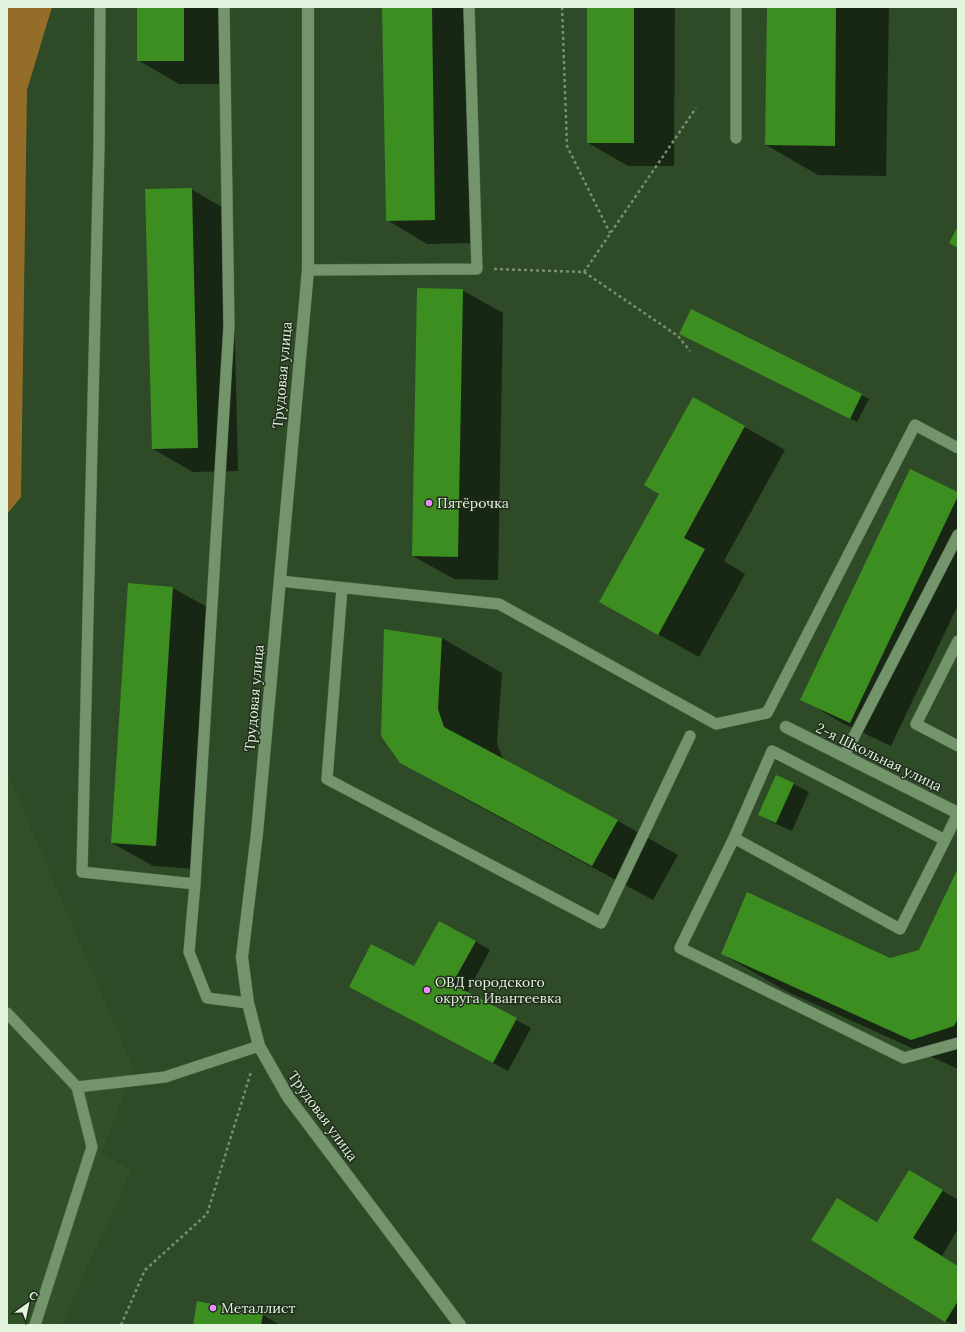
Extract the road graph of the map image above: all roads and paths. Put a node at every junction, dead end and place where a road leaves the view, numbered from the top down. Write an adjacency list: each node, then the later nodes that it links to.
1 (100, 7): 26 (lane)
2 (224, 7): 26 (lane)
3 (308, 7): 11 (street, Трудовая улица)
4 (469, 7): 10 (lane)
5 (562, 7): 9 (path)
6 (736, 7): 8 (lane)
7 (696, 108): 9 (path)
8 (736, 138)
9 (610, 233): 12 (path)
10 (477, 269): 11 (lane); 12 (path)
11 (308, 270): 16 (street, Трудовая улица)
12 (584, 272): 13 (path)
13 (690, 351)
14 (958, 448): 17 (lane)
15 (958, 535): 22 (lane)
16 (280, 581): 17 (lane); 27 (street, Трудовая улица)
17 (342, 588): 20 (lane)
18 (958, 641): 21 (lane)
19 (786, 728): 22 (street, 2-я Школьная улица)
20 (690, 736)
21 (958, 746)
22 (844, 756): 23 (street, 2-я Школьная улица)
23 (958, 813): 25 (lane)
24 (734, 838): 25 (lane); 25 (lane); 29 (lane)
25 (945, 840)
26 (194, 884): 27 (lane)
27 (248, 1003): 30 (street, Трудовая улица)
28 (7, 1013): 31 (lane)
29 (958, 1043)
30 (259, 1046): 31 (lane); 33 (path); 34 (street, Трудовая улица)
31 (77, 1087): 32 (lane)
32 (34, 1325)
33 (121, 1325)
34 (460, 1325)

